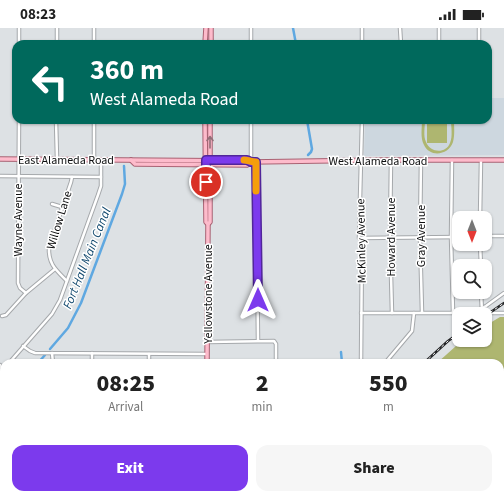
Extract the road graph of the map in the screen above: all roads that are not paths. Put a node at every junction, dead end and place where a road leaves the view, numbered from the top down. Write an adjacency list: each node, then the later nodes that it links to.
1 (19, 28): 11 (street)
2 (57, 28): 12 (street)
3 (94, 28): 13 (street)
4 (206, 28): 14 (main road)
5 (211, 28): 15 (main road)
6 (251, 28): 16 (street)
7 (362, 28): 17 (street)
8 (400, 28): 18 (street)
9 (438, 28): 19 (street)
10 (479, 28): 20 (street)
11 (19, 40)
12 (57, 40)
13 (94, 40)
14 (205, 40)
15 (211, 40)
16 (251, 40)
17 (362, 40)
18 (401, 40)
19 (439, 40)
20 (479, 40)
21 (18, 124): 29 (street, Wayne Avenue)
22 (56, 124): 30 (street)
23 (94, 124): 31 (street)
24 (205, 124): 39 (main road, Yellowstone Avenue)
25 (210, 124): 40 (main road, Yellowstone Avenue, one-way to 25)
26 (251, 124): 41 (street)
27 (362, 124): 38 (street, McKinley Avenue)
28 (0, 160): 29 (main road, East Alameda Road)
29 (18, 160): 30 (main road, East Alameda Road); 44 (street, Wayne Avenue)
30 (56, 160): 31 (main road, East Alameda Road)
31 (94, 160): 32 (main road, East Alameda Road)
32 (101, 160): 39 (main road, East Alameda Road); 46 (street)
33 (391, 160): 34 (main road, West Alameda Road); 38 (main road, West Alameda Road); 53 (street, Howard Avenue)
34 (421, 160): 35 (main road, West Alameda Road); 54 (street, Gray Avenue)
35 (452, 160): 36 (main road, West Alameda Road); 55 (street)
36 (481, 160): 37 (main road, West Alameda Road); 49 (street)
37 (504, 160)
38 (361, 161): 42 (main road, West Alameda Road); 56 (street, McKinley Avenue)
39 (206, 162): 40 (main road, West Alameda Road); 50 (main road, Yellowstone Avenue)
40 (210, 162): 41 (main road, West Alameda Road); 50 (main road, Yellowstone Avenue)
41 (251, 162): 42 (main road, West Alameda Road)
42 (256, 162): 72 (street)
43 (0, 176): 44 (street)
44 (18, 176): 45 (street); 59 (street, Wayne Avenue)
45 (72, 177): 46 (street); 48 (street, Willow Lane)
46 (101, 177): 58 (street)
47 (52, 204): 48 (street)
48 (62, 207): 57 (street, Willow Lane)
49 (480, 211)
50 (208, 224): 73 (main road, Yellowstone Avenue)
51 (492, 236): 52 (street)
52 (504, 236)
53 (390, 237): 54 (street); 56 (street); 67 (street, Howard Avenue)
54 (420, 237): 55 (street); 63 (street, Gray Avenue)
55 (451, 237): 61 (street)
56 (359, 238): 66 (street, McKinley Avenue)
57 (55, 269): 58 (street, Willow Lane); 59 (street)
58 (67, 281): 74 (street)
59 (26, 293): 70 (street)
60 (504, 293): 62 (street)
61 (453, 307)
62 (484, 307)
63 (422, 312): 64 (street); 68 (street)
64 (452, 312)
65 (492, 312): 69 (street)
66 (361, 313): 67 (street); 85 (street, McKinley Avenue)
67 (392, 313): 68 (street)
68 (414, 313): 86 (street)
69 (504, 313)
70 (1, 315): 71 (street)
71 (0, 320)
72 (258, 340): 73 (street); 84 (street)
73 (208, 342): 78 (main road, Yellowstone Avenue)
74 (23, 346): 75 (street); 79 (street)
75 (52, 353): 76 (street); 80 (street)
76 (92, 353): 77 (street); 81 (street)
77 (149, 354): 78 (street); 82 (street)
78 (207, 354): 83 (main road, Yellowstone Avenue)
79 (12, 359)
80 (53, 359)
81 (92, 359)
82 (149, 359)
83 (207, 359)
84 (276, 359)
85 (361, 359)
86 (388, 359)

